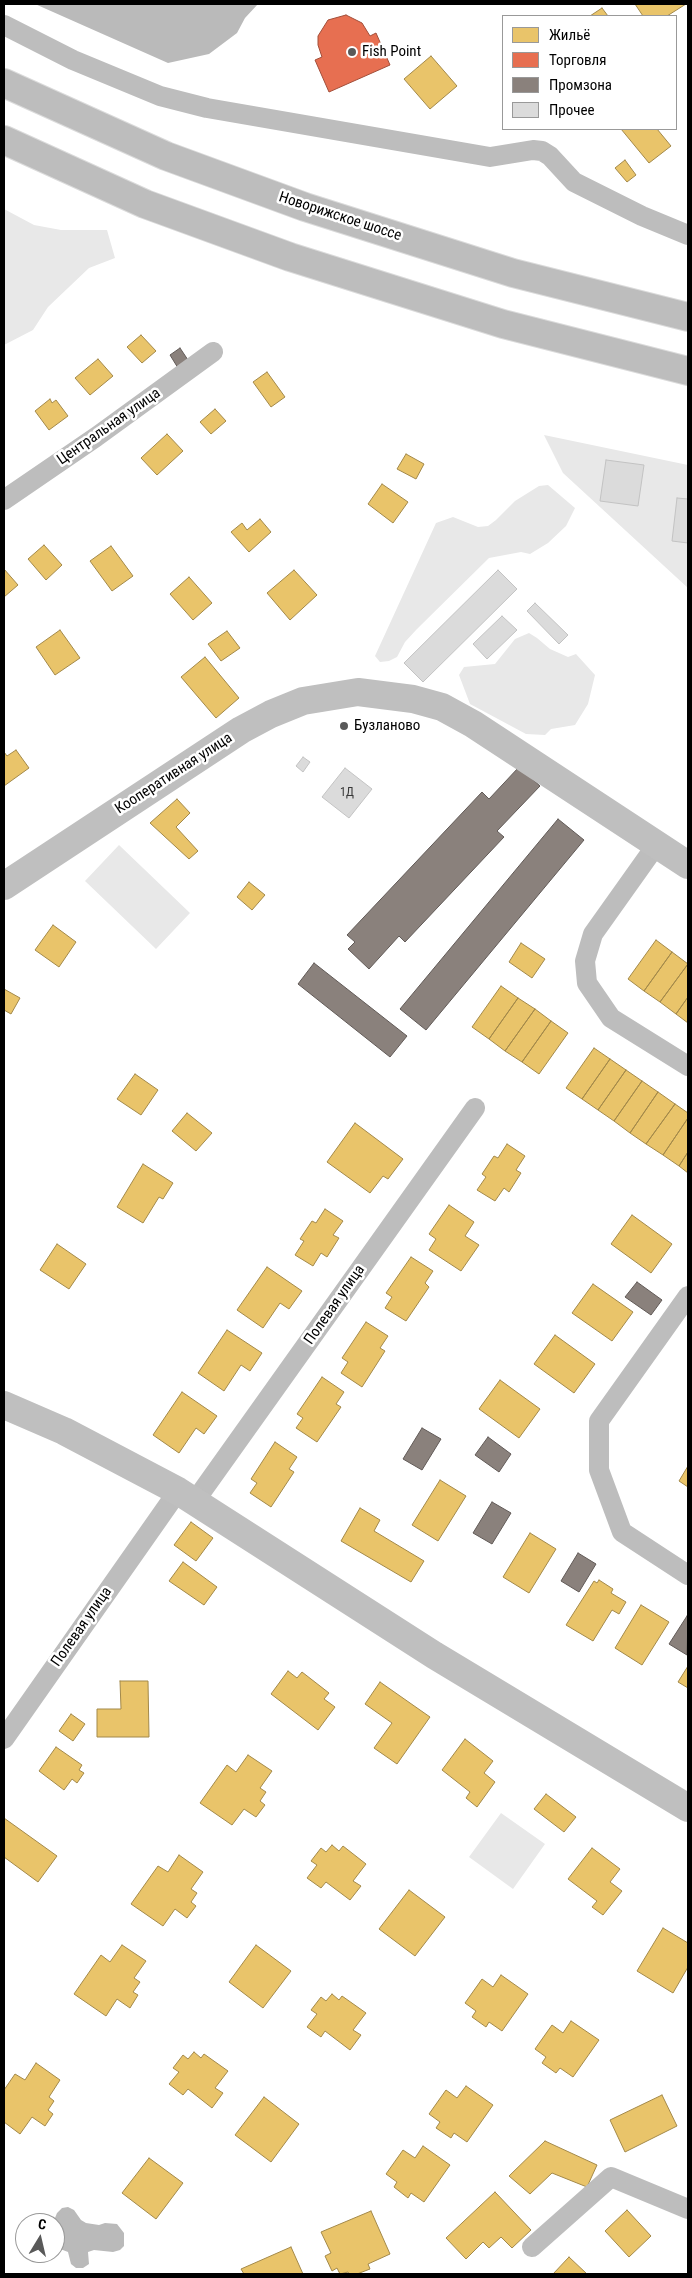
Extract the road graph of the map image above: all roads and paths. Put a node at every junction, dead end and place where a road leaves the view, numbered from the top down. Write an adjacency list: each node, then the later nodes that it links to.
1 (4, 25): 4 (street)
2 (4, 83): 5 (highway, Новорижское шоссе)
3 (4, 140): 7 (highway)
4 (688, 235)
5 (688, 317)
6 (213, 352): 8 (street, Центральная улица)
7 (688, 372)
8 (4, 500)
9 (656, 844): 10 (street, Кооперативная улица); 11 (street, Кооперативная улица); 12 (street)
10 (688, 865)
11 (4, 886)
12 (688, 1066)
13 (475, 1108): 16 (street, Полевая улица)
14 (688, 1296): 17 (street)
15 (4, 1405): 16 (street)
16 (186, 1496): 18 (street, Полевая улица); 19 (street)
17 (688, 1576)
18 (4, 1739)
19 (688, 1808)
20 (688, 2208): 21 (street)
21 (532, 2247)

